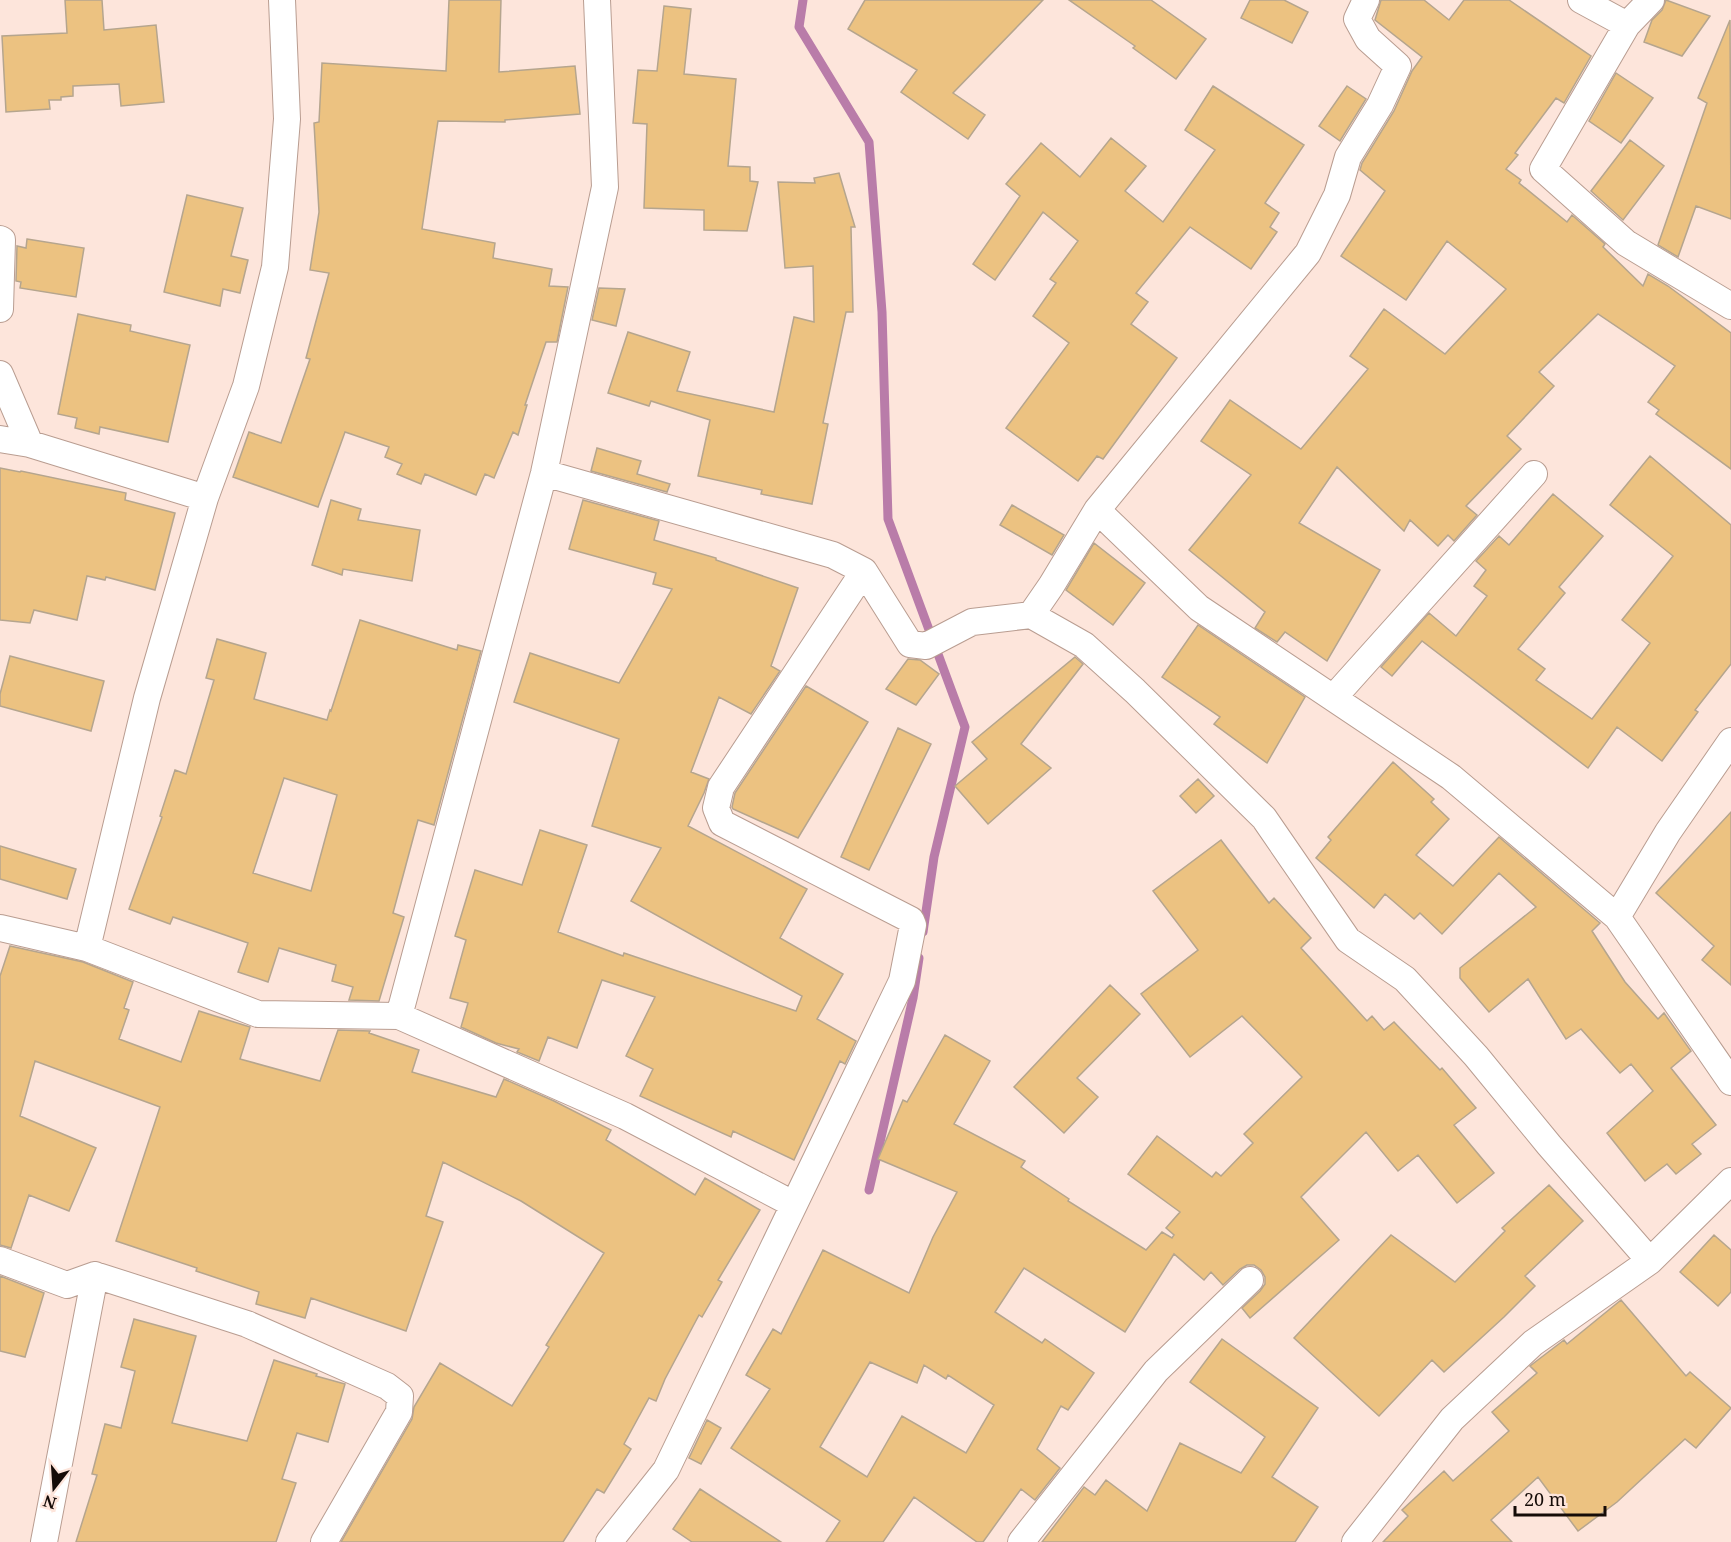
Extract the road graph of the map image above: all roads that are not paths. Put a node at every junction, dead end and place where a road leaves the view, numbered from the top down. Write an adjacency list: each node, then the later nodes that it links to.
1 (282, 0): 15 (street)
2 (597, 0): 13 (street)
3 (1366, 0): 16 (street)
4 (1581, 0): 6 (street)
5 (1651, 0): 6 (street)
6 (1627, 25): 8 (street)
7 (0, 239): 9 (street)
8 (1731, 306)
9 (0, 309)
10 (0, 374): 12 (street)
11 (0, 439): 12 (street)
12 (30, 444): 15 (street)
13 (543, 474): 17 (street); 24 (street)
14 (1534, 474): 19 (street)
15 (205, 498): 23 (street)
16 (1097, 510): 18 (street); 19 (street)
17 (864, 571): 18 (street); 27 (street)
18 (1031, 615): 29 (street)
19 (1334, 698): 21 (street)
20 (1731, 741): 21 (street)
21 (1617, 917): 25 (street)
22 (2, 934): 23 (street)
23 (87, 948): 24 (street)
24 (399, 1016): 27 (street)
25 (1731, 1082)
26 (1731, 1181): 29 (street)
27 (793, 1204): 34 (street)
28 (0, 1260): 30 (street)
29 (1650, 1261): 36 (street)
30 (95, 1275): 32 (street); 33 (street)
31 (1250, 1280): 35 (street)
32 (44, 1542)
33 (324, 1542)
34 (609, 1542)
35 (1021, 1542)
36 (1355, 1542)

